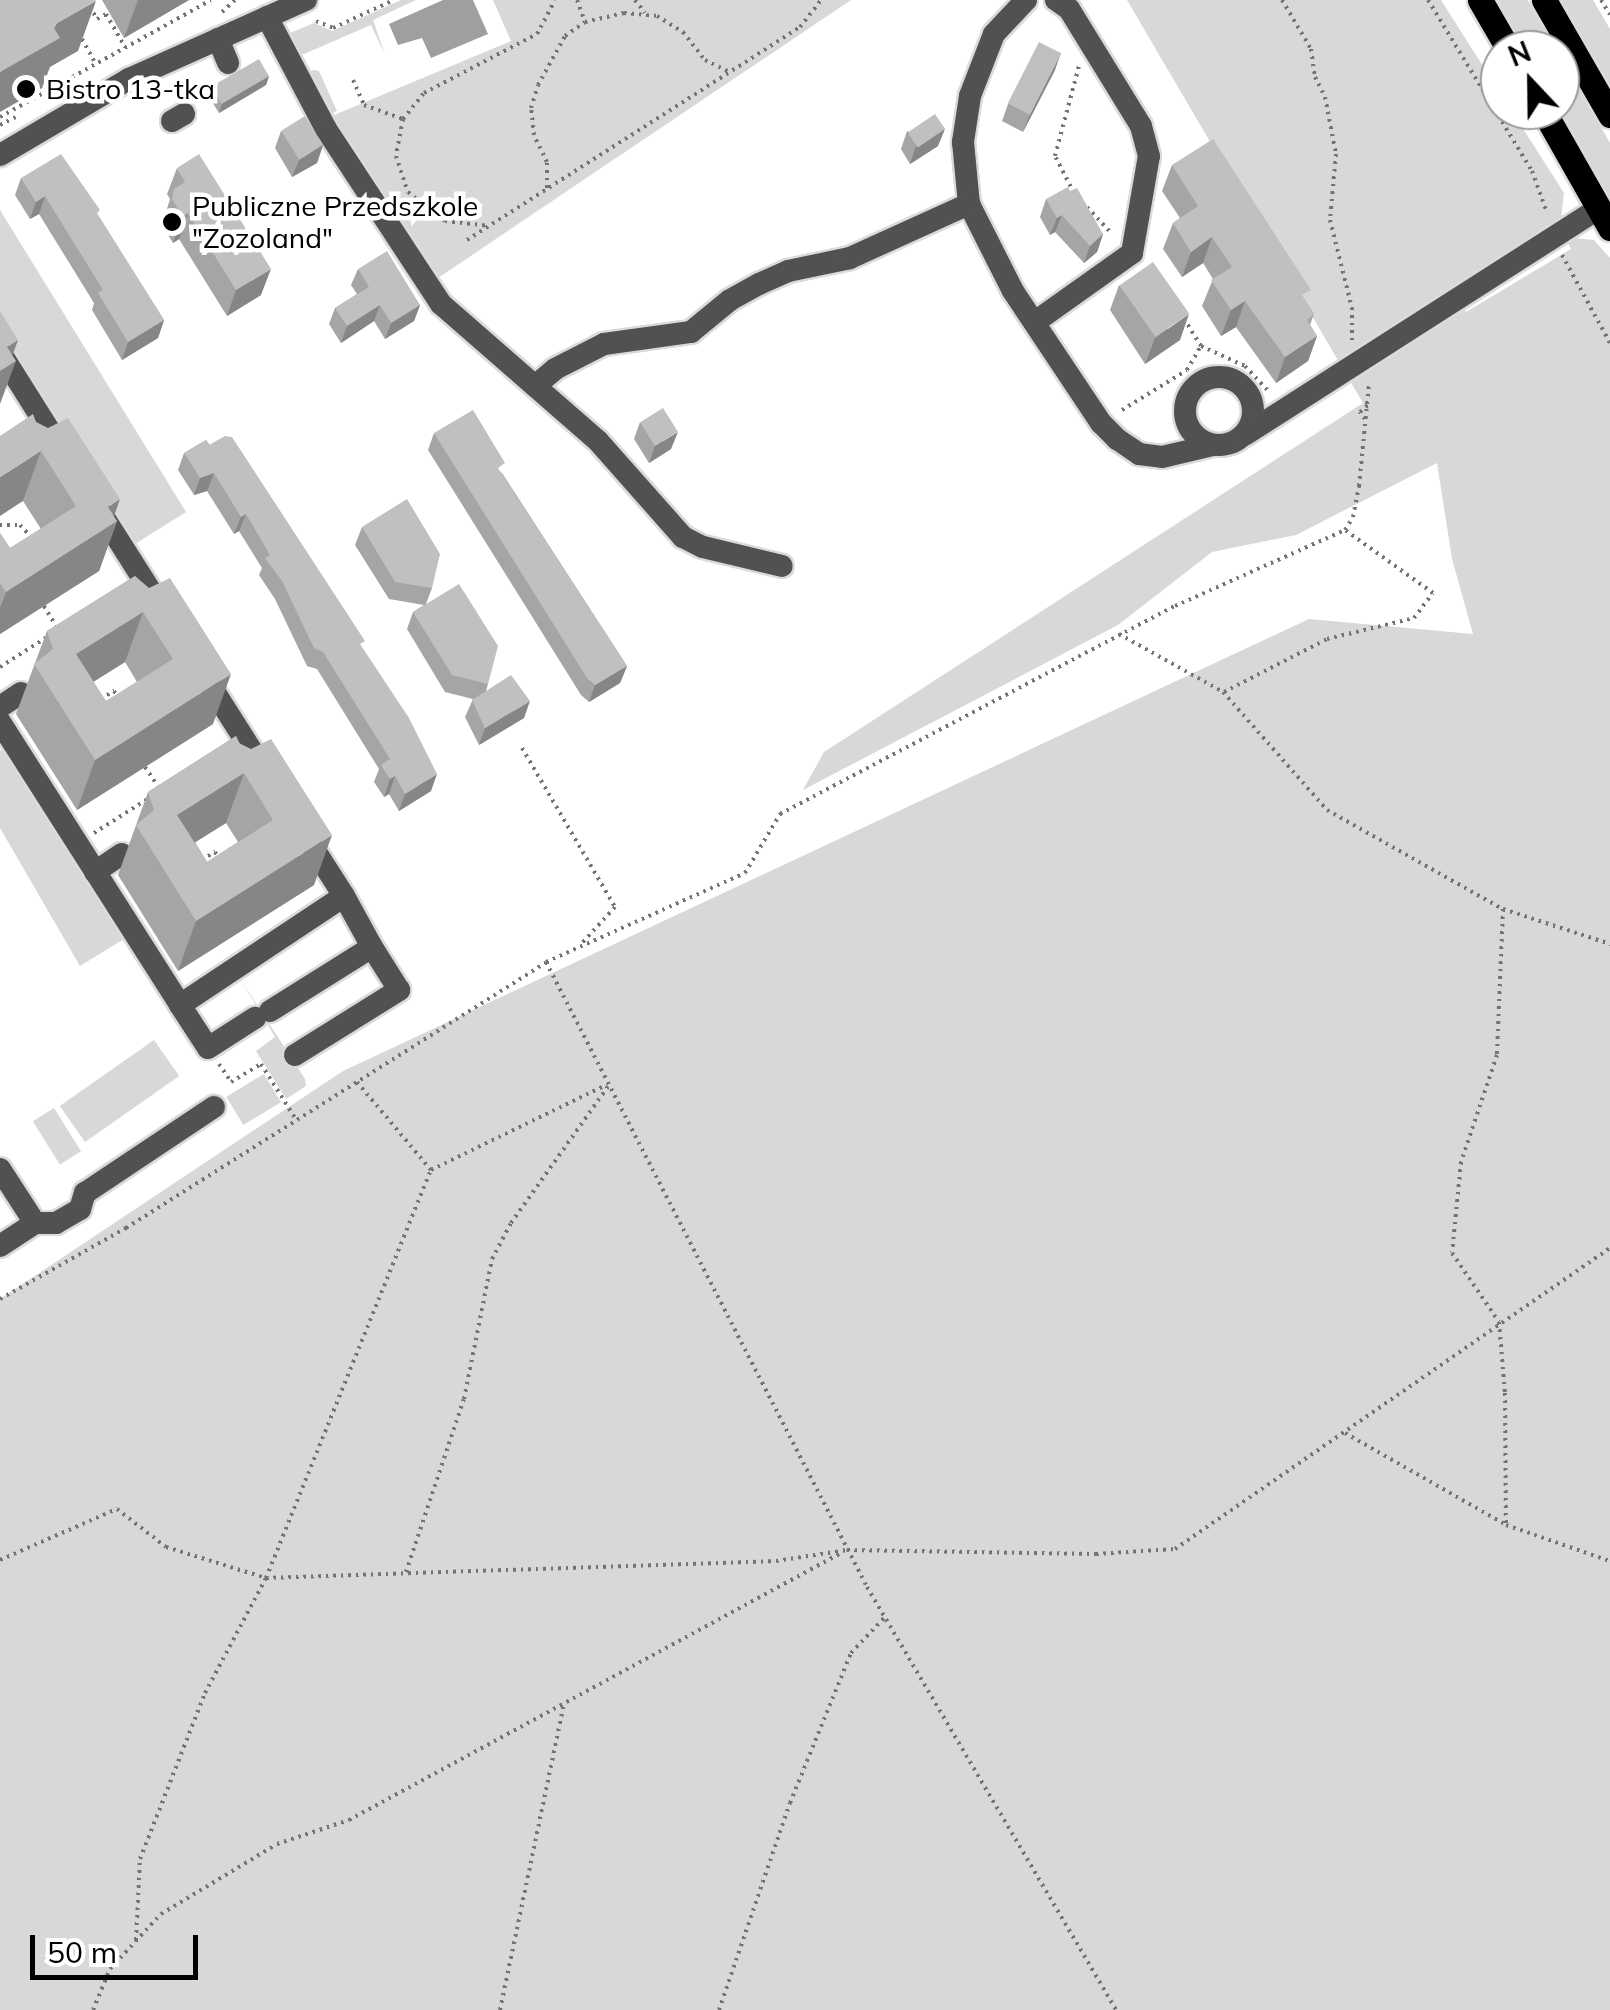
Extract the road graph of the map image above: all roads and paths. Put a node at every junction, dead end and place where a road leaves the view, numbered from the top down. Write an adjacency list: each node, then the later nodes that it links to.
1 (86, 0): 23 (path)
2 (211, 0): 23 (path)
3 (394, 0): 15 (path)
4 (555, 0): 30 (path)
5 (577, 0): 19 (path)
6 (634, 0): 16 (path)
7 (821, 0): 26 (path)
8 (1026, 0): 34 (street)
9 (1056, 0): 39 (street)
10 (1282, 0): 43 (path)
11 (1428, 0): 37 (path)
12 (1480, 0): 20 (main road)
13 (1544, 0): 28 (main road)
14 (1602, 0): 17 (path)
15 (309, 10): 18 (street)
16 (645, 13): 19 (path); 26 (path)
17 (1610, 15)
18 (267, 17): 22 (street); 44 (street)
19 (585, 22): 33 (path)
20 (1497, 30)
21 (77, 31): 24 (path)
22 (218, 38): 25 (street); 32 (street)
23 (125, 47): 24 (path)
24 (96, 62): 29 (path)
25 (228, 63)
26 (730, 72): 33 (path)
27 (352, 80): 30 (path)
28 (1610, 115)
29 (0, 117)
30 (403, 120): 36 (path)
31 (1554, 130): 35 (main road)
32 (0, 155)
33 (546, 189): 36 (path)
34 (970, 204): 39 (street); 44 (street)
35 (1604, 218): 37 (street)
36 (490, 226): 38 (path)
37 (1552, 238): 40 (path); 43 (street)
38 (467, 240)
39 (1034, 322): 47 (street)
40 (1610, 343)
41 (1201, 346): 45 (path)
42 (0, 352): 72 (street)
43 (1363, 359): 46 (street); 49 (path)
44 (535, 386): 51 (street)
45 (1281, 392)
46 (1246, 434): 47 (street); 47 (street)
47 (1213, 446)
48 (0, 524): 50 (path)
49 (1345, 530): 55 (path); 57 (path)
50 (37, 548)
51 (782, 566)
52 (44, 606): 54 (path)
53 (72, 621): 54 (path)
54 (58, 630): 56 (path)
55 (1119, 634): 57 (path); 75 (path)
56 (0, 666)
57 (1223, 692): 73 (path)
58 (21, 694): 59 (street)
59 (0, 707)
60 (0, 722): 67 (street)
61 (117, 722): 61 (path); 62 (path)
62 (122, 730)
63 (522, 748): 75 (path)
64 (145, 767): 66 (path)
65 (174, 781): 66 (path)
66 (160, 790): 67 (path)
67 (78, 844): 69 (street)
68 (122, 854): 69 (street)
69 (95, 872): 78 (street)
70 (218, 884): 70 (path); 71 (path)
71 (222, 891)
72 (344, 896): 76 (street); 78 (street)
73 (1503, 909): 74 (path); 91 (path)
74 (1610, 944)
75 (579, 946): 77 (path)
76 (372, 947): 79 (street); 80 (street)
77 (546, 962): 81 (path); 82 (path)
78 (180, 1004): 79 (street)
79 (208, 1048): 84 (path)
80 (295, 1055)
81 (356, 1080): 84 (path); 86 (path)
82 (610, 1083): 86 (path); 94 (path); 97 (path)
83 (214, 1106): 87 (street)
84 (296, 1120): 90 (path)
85 (0, 1169): 87 (street)
86 (431, 1170): 98 (path)
87 (35, 1223): 88 (street)
88 (0, 1246)
89 (1610, 1248): 91 (path)
90 (0, 1299)
91 (1499, 1322): 92 (path); 93 (path)
92 (1344, 1432): 93 (path); 94 (path)
93 (1506, 1525): 96 (path)
94 (847, 1550): 97 (path); 99 (path); 100 (path)
95 (0, 1560): 98 (path)
96 (1610, 1561)
97 (406, 1572): 98 (path)
98 (266, 1578): 101 (path)
99 (884, 1617): 106 (path); 107 (path)
100 (564, 1702): 101 (path); 105 (path)
101 (136, 1940): 102 (path)
102 (97, 1998): 103 (path); 104 (path)
103 (93, 2010)
104 (100, 2010)
105 (500, 2010)
106 (719, 2010)
107 (1116, 2010)

